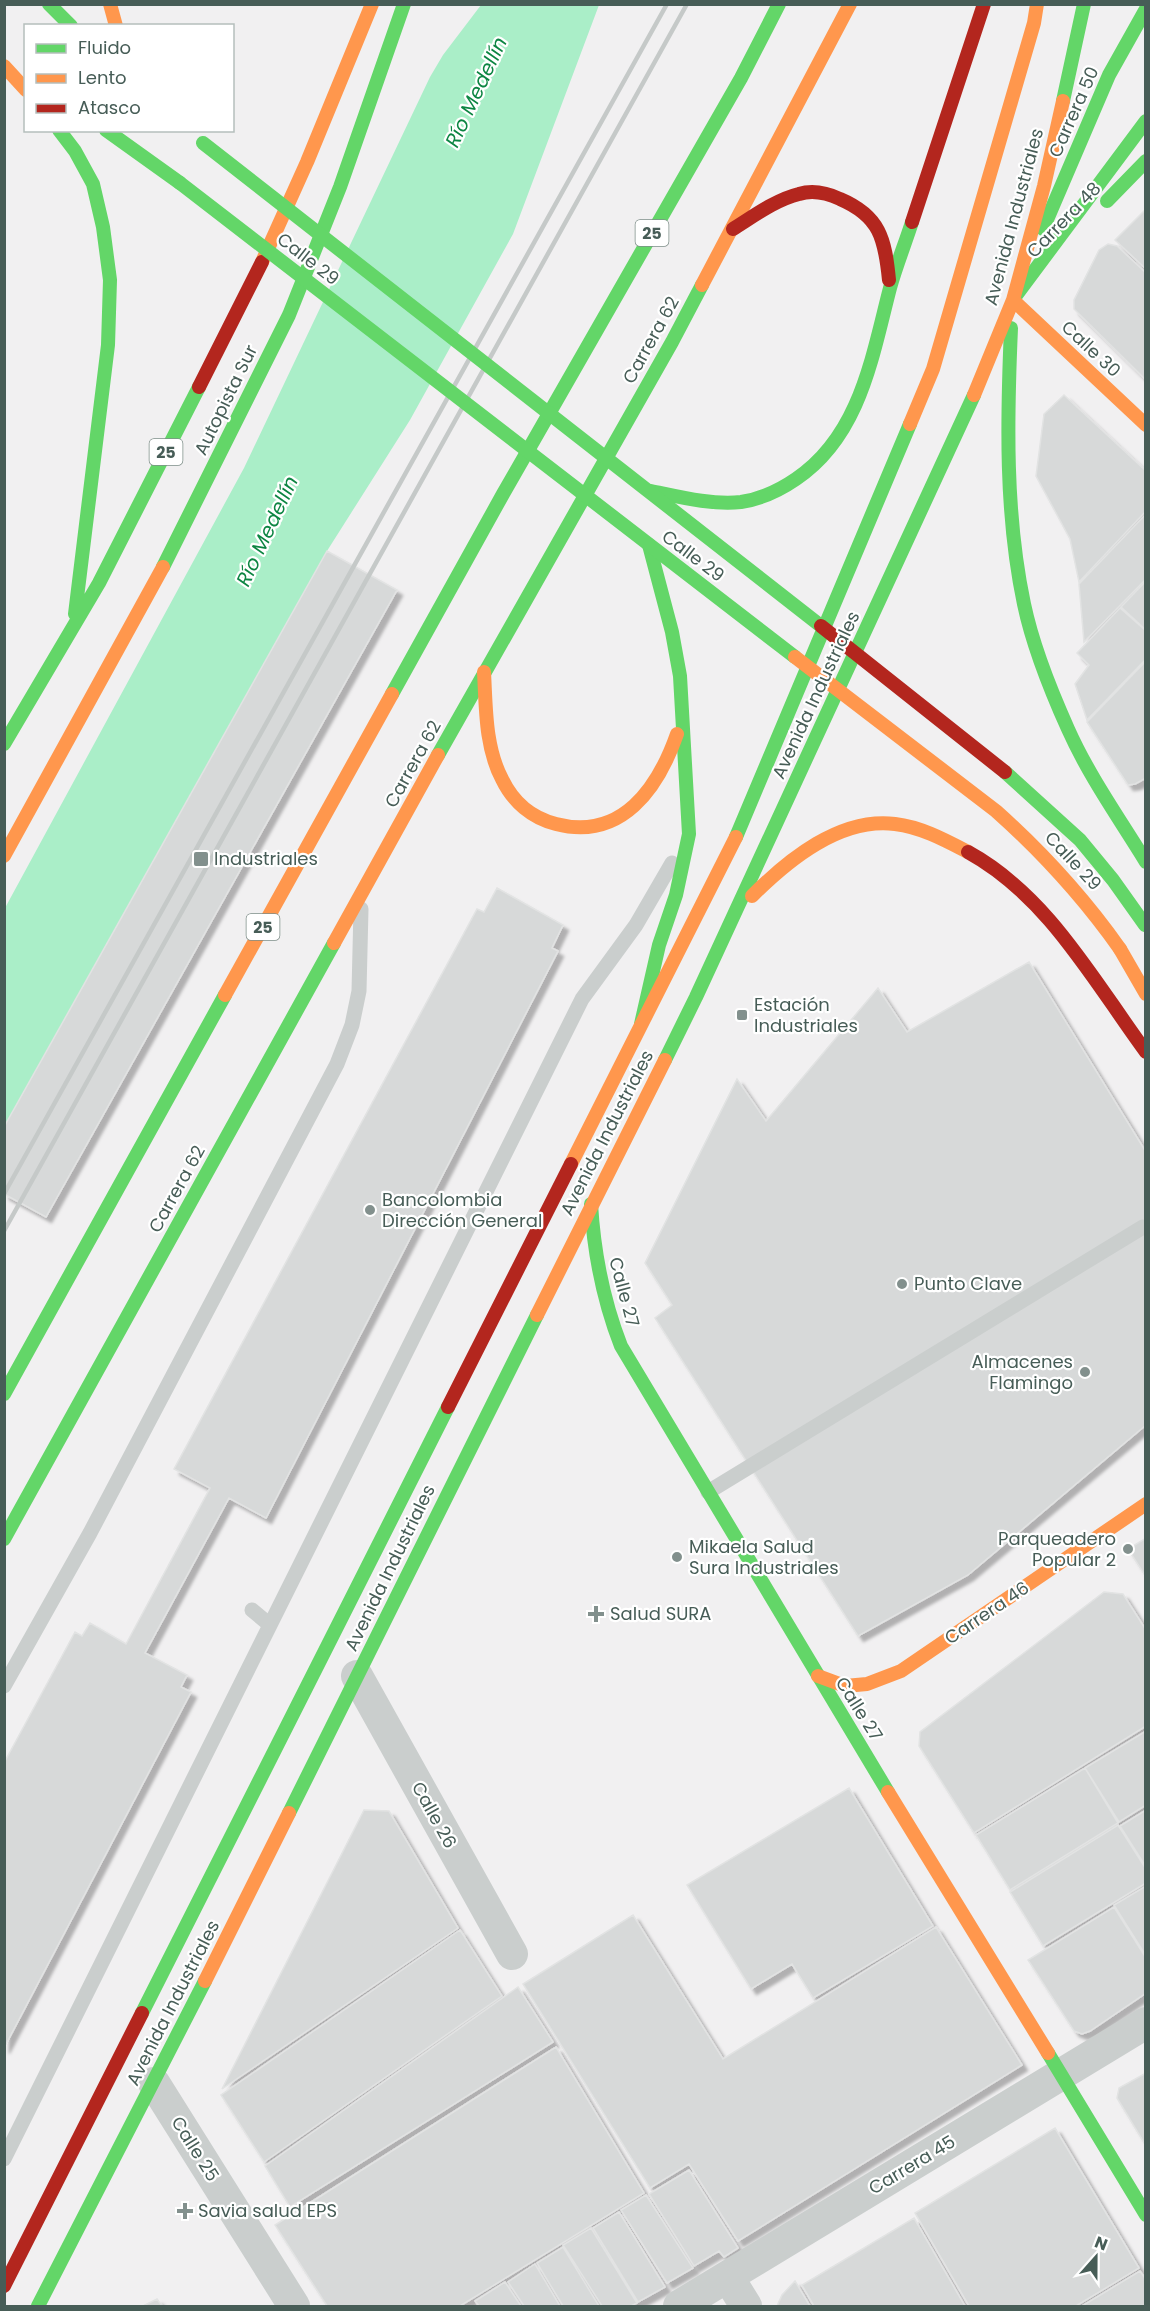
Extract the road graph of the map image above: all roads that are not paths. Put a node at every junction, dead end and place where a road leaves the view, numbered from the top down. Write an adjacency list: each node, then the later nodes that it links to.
1 (49, 4): 11 (main road)
2 (110, 4): 12 (main road)
3 (372, 4): 28 (main road, Autopista Sur / 25)
4 (404, 4): 34 (main road, Autopista Sur)
5 (779, 4): 43 (main road, 25)
6 (850, 4): 22 (main road, Carrera 62)
7 (984, 4): 23 (main road)
8 (1037, 4): 39 (main road, Avenida Industriales)
9 (1084, 4): 24 (main road, Avenida Industriales)
10 (1146, 9): 24 (main road, Carrera 50)
11 (69, 24)
12 (115, 24)
13 (4, 59): 15 (main road)
14 (4, 66): 16 (main road)
15 (24, 73)
16 (24, 88)
17 (1146, 121): 24 (main road, Carrera 48)
18 (61, 132): 28 (main road)
19 (109, 132): 27 (main road, Calle 29, bridge)
20 (199, 140): 26 (main road, Calle 29, bridge)
21 (1146, 160): 24 (main road, Carrera 48)
22 (731, 231): 23 (main road); 29 (main road, Carrera 62)
23 (890, 288): 26 (main road)
24 (1013, 300): 25 (main road, Calle 30); 33 (main road); 36 (main road, Avenida Industriales)
25 (1146, 425)
26 (651, 491): 37 (main road, Calle 29, bridge)
27 (649, 545): 30 (main road); 38 (main road, Calle 29, bridge)
28 (73, 625): 31 (main road, Autopista Sur / 25)
29 (484, 671): 30 (main road); 35 (main road, Carrera 62)
30 (681, 721): 32 (main road)
31 (4, 744)
32 (688, 834): 39 (main road); 48 (lane)
33 (1142, 847)
34 (4, 856)
35 (362, 893): 46 (main road, Carrera 62); 51 (lane)
36 (736, 913): 40 (main road); 41 (main road, Avenida Industriales)
37 (1145, 925)
38 (1146, 994)
39 (641, 1024): 59 (main road, Avenida Industriales)
40 (1146, 1052)
41 (591, 1204): 44 (main road, Calle 27); 49 (main road, Avenida Industriales)
42 (1143, 1227): 44 (lane)
43 (4, 1394)
44 (708, 1492): 50 (main road, Calle 27)
45 (1146, 1504): 50 (main road, Carrera 46)
46 (4, 1539)
47 (252, 1610): 48 (lane)
48 (270, 1625): 56 (lane)
49 (357, 1676): 52 (street, Calle 26); 55 (main road, Avenida Industriales)
50 (818, 1676): 54 (main road, Calle 27)
51 (4, 1686)
52 (512, 1954)
53 (1146, 2023): 54 (street, Carrera 45)
54 (1060, 2075): 57 (main road, Calle 27); 58 (street, Carrera 45)
55 (154, 2083): 60 (main road, Avenida Industriales); 61 (street, Calle 25)
56 (4, 2159)
57 (1146, 2215)
58 (728, 2277): 62 (street, Carrera 45); 63 (street)
59 (4, 2286)
60 (38, 2307)
61 (294, 2307)
62 (680, 2307)
63 (746, 2307)

